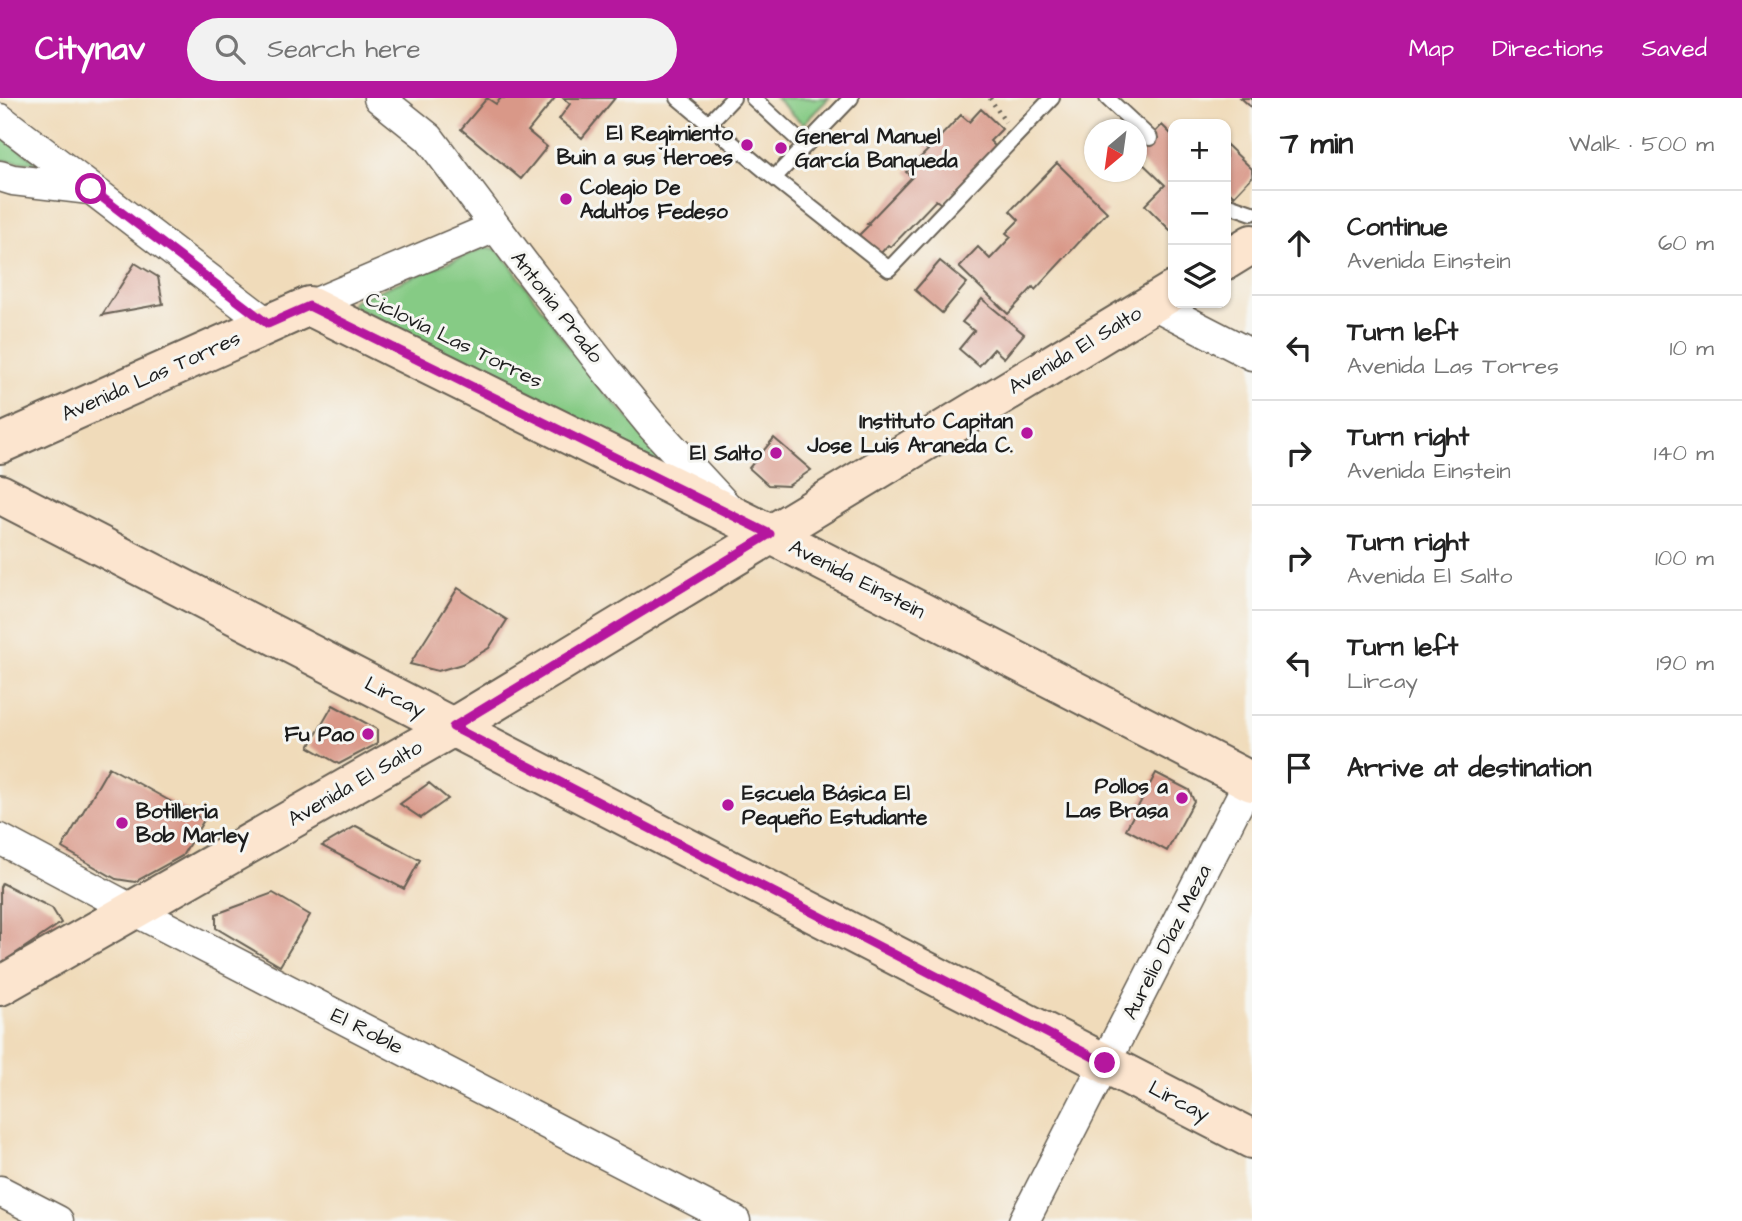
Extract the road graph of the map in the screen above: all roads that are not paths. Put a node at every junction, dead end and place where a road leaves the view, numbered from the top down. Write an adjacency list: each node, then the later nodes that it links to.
1 (379, 98): 17 (street, Antonia Prado)
2 (678, 98): 9 (lane)
3 (733, 98): 9 (lane)
4 (753, 98): 11 (lane)
5 (851, 98): 11 (lane)
6 (1052, 98): 13 (lane)
7 (1107, 98): 10 (lane)
8 (0, 119): 14 (street)
9 (709, 123): 13 (lane)
10 (1150, 138)
11 (805, 146): 13 (lane)
12 (0, 176): 14 (street)
13 (774, 178)
14 (91, 189): 22 (street)
15 (1231, 206): 16 (lane)
16 (1252, 213)
17 (495, 227): 21 (street, Avenida Las Torres); 26 (street, Antonia Prado)
18 (1252, 244): 19 (main road)
19 (1231, 257)
20 (1163, 298): 23 (street); 26 (main road, Avenida El Salto)
21 (309, 306): 22 (main road, Avenida Las Torres); 26 (main road, Avenida Einstein)
22 (268, 324): 24 (main road, Avenida Las Torres)
23 (1252, 355)
24 (6, 441): 25 (main road, Lircay)
25 (12, 500): 27 (main road, Lircay)
26 (753, 526): 27 (main road, Avenida El Salto); 28 (main road, Avenida Einstein)
27 (453, 727): 30 (main road, Avenida El Salto); 32 (main road, Lircay)
28 (1251, 779): 32 (street, Aurelio Díaz Meza)
29 (0, 839): 30 (street, El Roble)
30 (132, 910): 31 (main road, Avenida El Salto); 36 (street, El Roble)
31 (0, 986)
32 (1105, 1063): 33 (main road, Lircay); 37 (street, Aurelio Díaz Meza)
33 (1252, 1139)
34 (0, 1191): 35 (street)
35 (58, 1221)
36 (735, 1221)
37 (1024, 1221)

